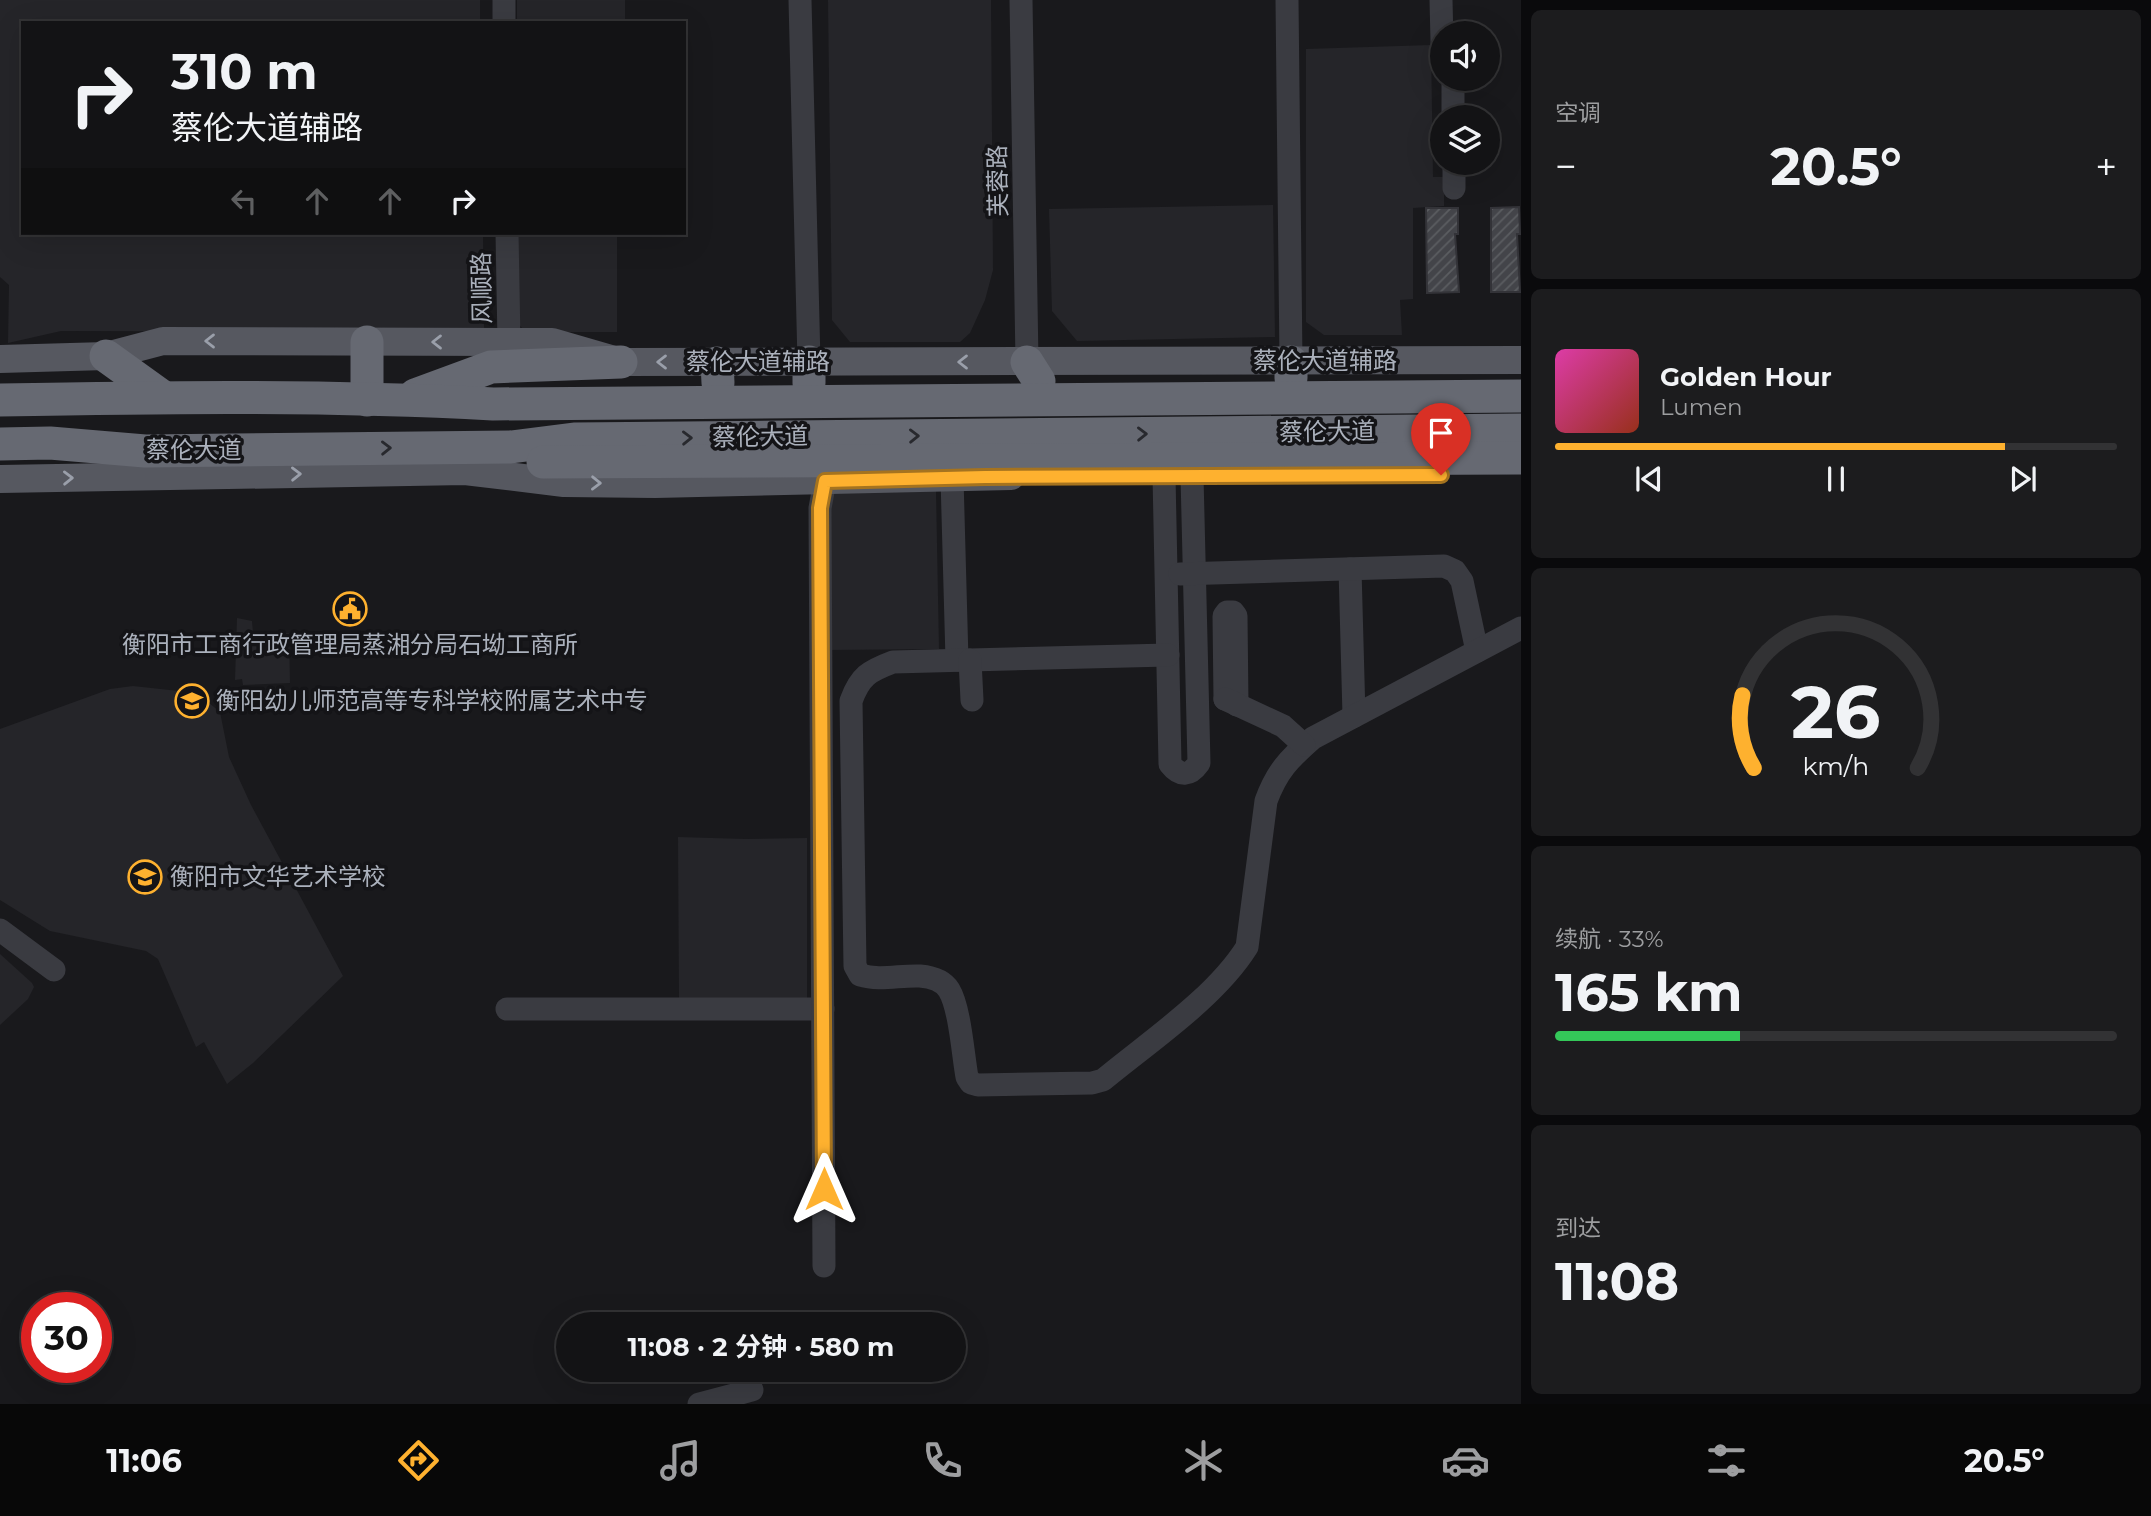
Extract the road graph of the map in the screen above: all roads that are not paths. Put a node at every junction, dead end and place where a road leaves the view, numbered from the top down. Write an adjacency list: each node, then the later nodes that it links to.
1 (489, 0): 8 (street)
2 (504, 0): 9 (street)
3 (800, 0): 23 (street)
4 (1009, 0): 22 (street, 芙蓉路)
5 (1021, 0): 22 (street, 芙蓉路)
6 (1287, 0): 21 (street)
7 (1441, 0): 10 (street)
8 (490, 21)
9 (505, 21)
10 (1442, 21)
11 (1454, 175): 12 (street)
12 (1454, 188)
13 (492, 235): 16 (street, 风顺路)
14 (508, 235): 16 (street, 风顺路)
15 (367, 342): 16 (main road, 蔡伦大道辅路, one-way to 15); 17 (main road, 蔡伦大道辅路, one-way to 17); 31 (highway)
16 (501, 342): 20 (main road, 蔡伦大道辅路)
17 (106, 356): 18 (main road, 蔡伦大道辅路); 28 (highway)
18 (0, 359)
19 (1521, 360): 21 (main road, 蔡伦大道辅路)
20 (621, 362): 24 (main road, 蔡伦大道辅路, one-way to 20); 29 (highway)
21 (1291, 370): 22 (highway); 25 (highway)
22 (1021, 371): 23 (highway, one-way to 23)
23 (809, 372): 24 (highway)
24 (718, 373): 29 (highway)
25 (1521, 376)
26 (0, 385): 28 (highway)
27 (1521, 396): 29 (highway, 蔡伦大道)
28 (163, 397): 30 (highway, 蔡伦大道); 31 (highway, 蔡伦大道)
29 (403, 399): 31 (highway, 蔡伦大道)
30 (0, 400)
31 (367, 400)
32 (1521, 430): 35 (highway, 蔡伦大道, one-way to 32)
33 (0, 443): 34 (highway, 蔡伦大道)
34 (145, 451): 35 (highway, 蔡伦大道, one-way to 35); 37 (highway)
35 (522, 455): 39 (highway); 41 (highway); 46 (highway)
36 (1521, 458): 38 (highway)
37 (0, 459)
38 (1198, 470): 40 (highway); 42 (main road); 43 (main road); 48 (street)
39 (466, 471): 45 (main road, one-way to 39); 46 (main road)
40 (824, 471): 41 (highway); 44 (main road); 62 (street)
41 (654, 473): 46 (main road, one-way to 41)
42 (1521, 474)
43 (1164, 476): 44 (main road); 49 (street)
44 (952, 478): 53 (street)
45 (0, 479)
46 (564, 483)
47 (1350, 569): 48 (street); 51 (street); 57 (street)
48 (1194, 573): 49 (street); 55 (street)
49 (1166, 575): 52 (street)
50 (1521, 628): 51 (street)
51 (1477, 651): 57 (street)
52 (1168, 655): 53 (street); 54 (street)
53 (964, 660): 56 (street); 58 (street)
54 (1169, 687): 55 (street); 55 (street)
55 (1197, 687): 58 (street)
56 (972, 700)
57 (1354, 716): 58 (street)
58 (1304, 746)
59 (0, 930): 60 (street)
60 (54, 970)
61 (507, 1009): 62 (street)
62 (822, 1009): 63 (street)
63 (824, 1266)
64 (751, 1391): 65 (street)
65 (699, 1404)

